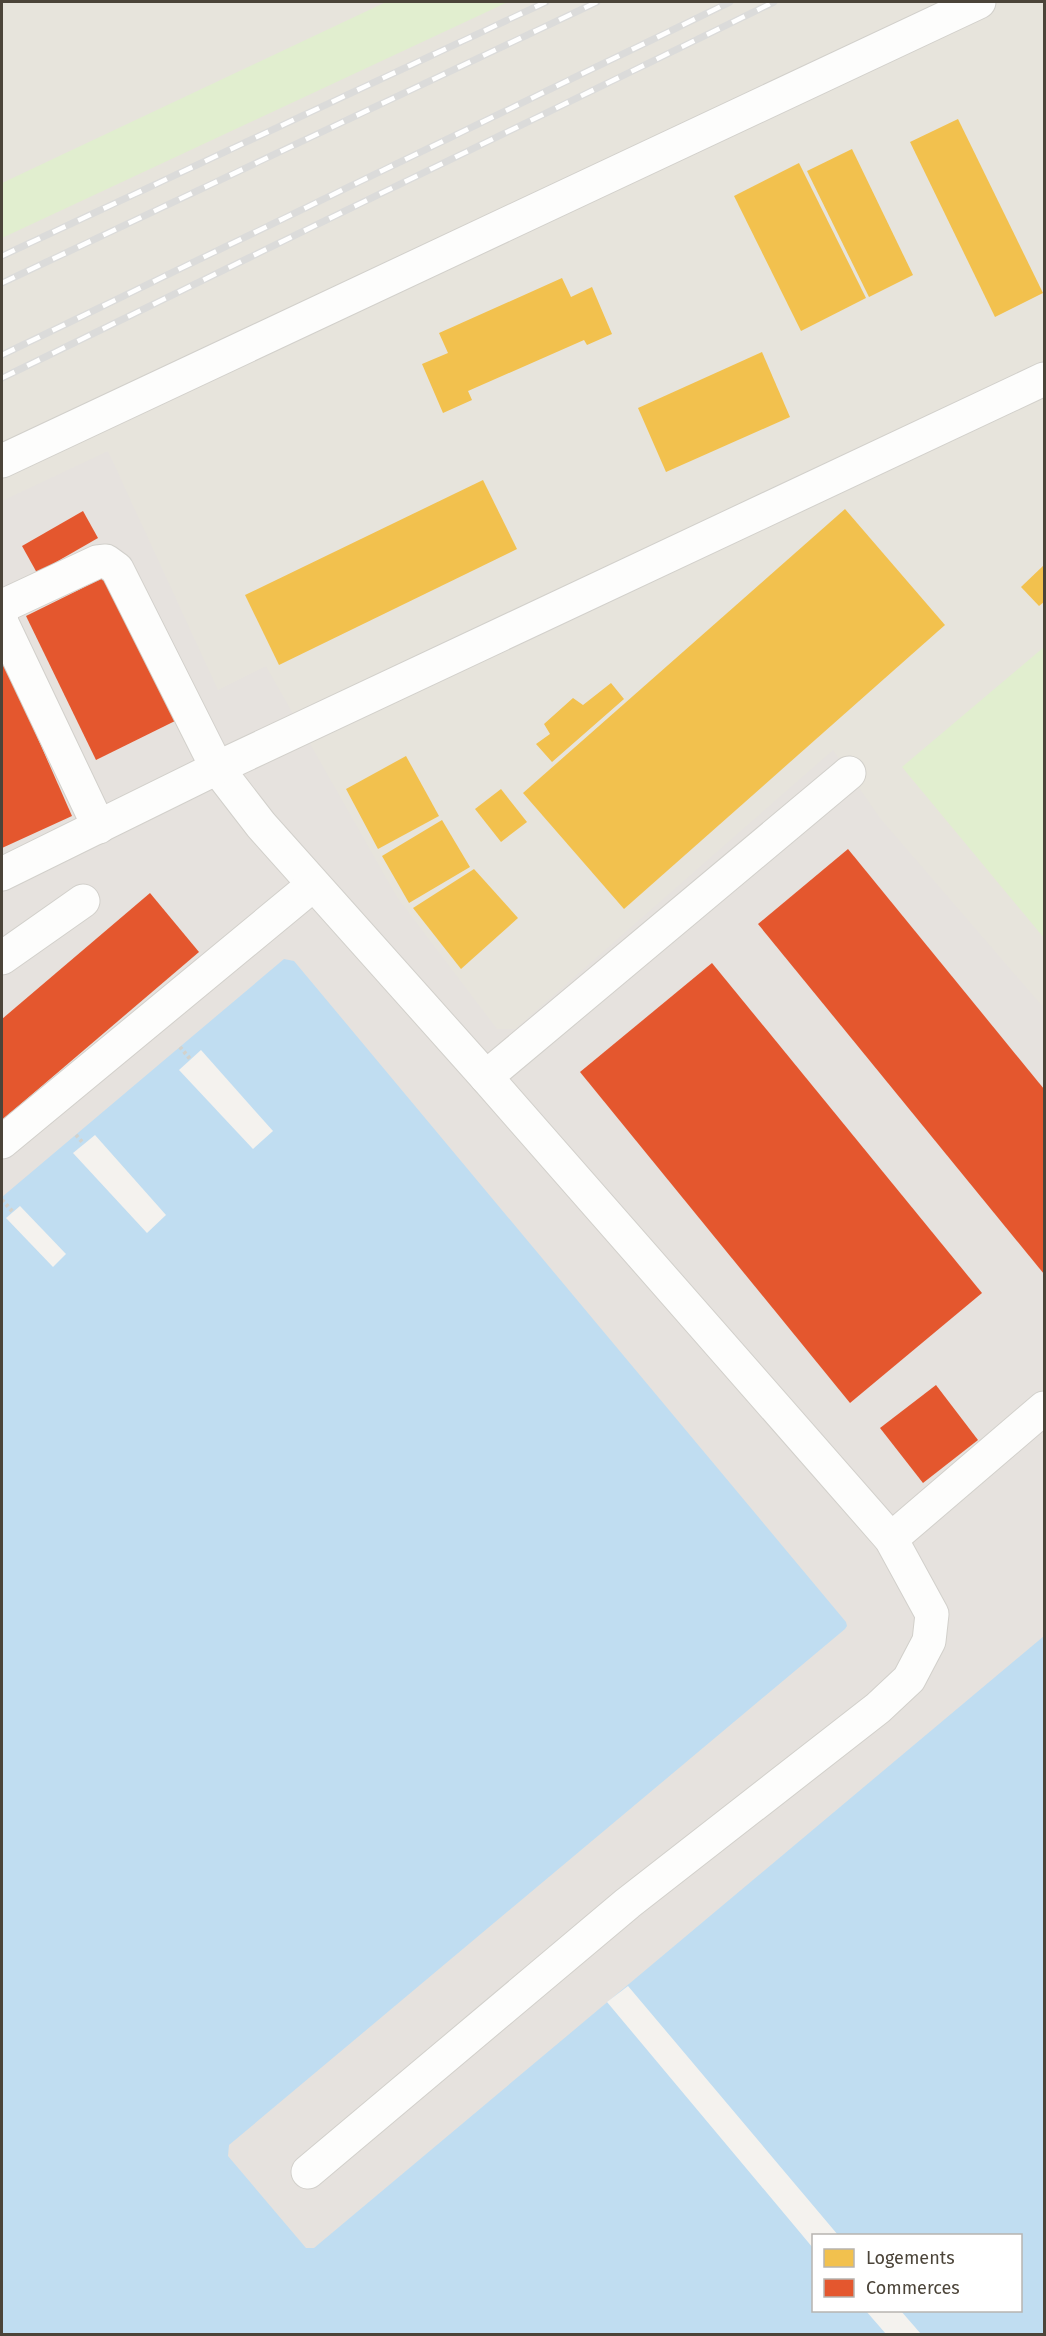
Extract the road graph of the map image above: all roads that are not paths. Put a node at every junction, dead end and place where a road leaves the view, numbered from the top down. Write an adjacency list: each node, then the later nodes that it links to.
1 (979, 2): 3 (street)
2 (1044, 379): 6 (street)
3 (2, 461)
4 (2, 613): 6 (street)
5 (2, 623): 8 (street)
6 (217, 768): 8 (street); 10 (street)
7 (849, 773): 13 (street)
8 (99, 827): 9 (street)
9 (2, 874)
10 (313, 885): 13 (street); 14 (street)
11 (83, 901): 12 (street)
12 (2, 958)
13 (486, 1077): 16 (street)
14 (2, 1142)
15 (1044, 1408): 16 (street)
16 (891, 1539): 17 (street)
17 (308, 2172)

